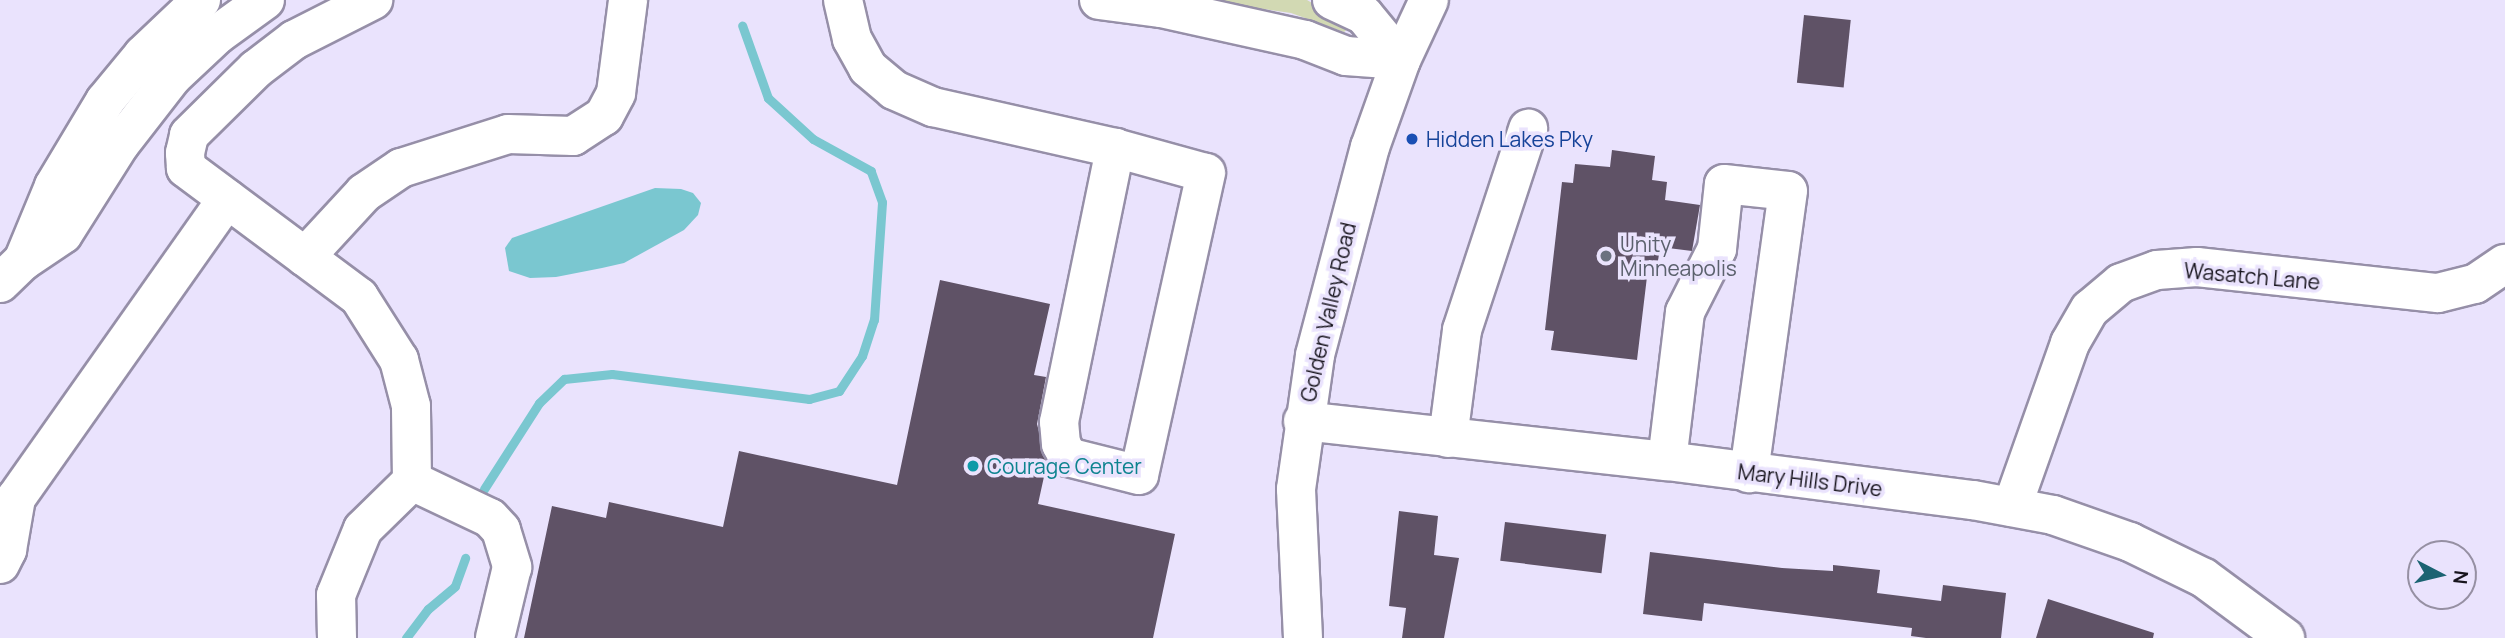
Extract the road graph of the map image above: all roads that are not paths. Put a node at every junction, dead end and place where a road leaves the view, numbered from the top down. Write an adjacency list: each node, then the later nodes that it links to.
1 (201, 0): 15 (street)
2 (265, 0): 15 (street)
3 (373, 0): 12 (street)
4 (628, 0): 13 (street)
5 (1099, 0): 9 (street)
6 (1332, 0): 9 (street)
7 (1429, 0): 9 (street, Golden Valley Road)
8 (838, 1): 11 (street)
9 (1401, 60): 16 (street, Golden Valley Road)
10 (1528, 129): 17 (street)
11 (1115, 148): 11 (street)
12 (227, 200): 13 (street); 22 (street)
13 (305, 257): 20 (street)
14 (2505, 264): 21 (street, Wasatch Lane)
15 (11, 272)
16 (1303, 421): 17 (street, Mary Hills Drive); 25 (street, Golden Valley Road)
17 (1448, 438): 18 (street, Mary Hills Drive)
18 (1667, 461): 19 (street, Mary Hills Drive); 19 (street)
19 (1749, 473): 21 (street, Mary Hills Drive)
20 (412, 481): 23 (street); 24 (street)
21 (2012, 508): 26 (street, Mary Hills Drive)
22 (0, 564)
23 (337, 638)
24 (495, 638)
25 (1303, 638)
26 (2285, 638)

